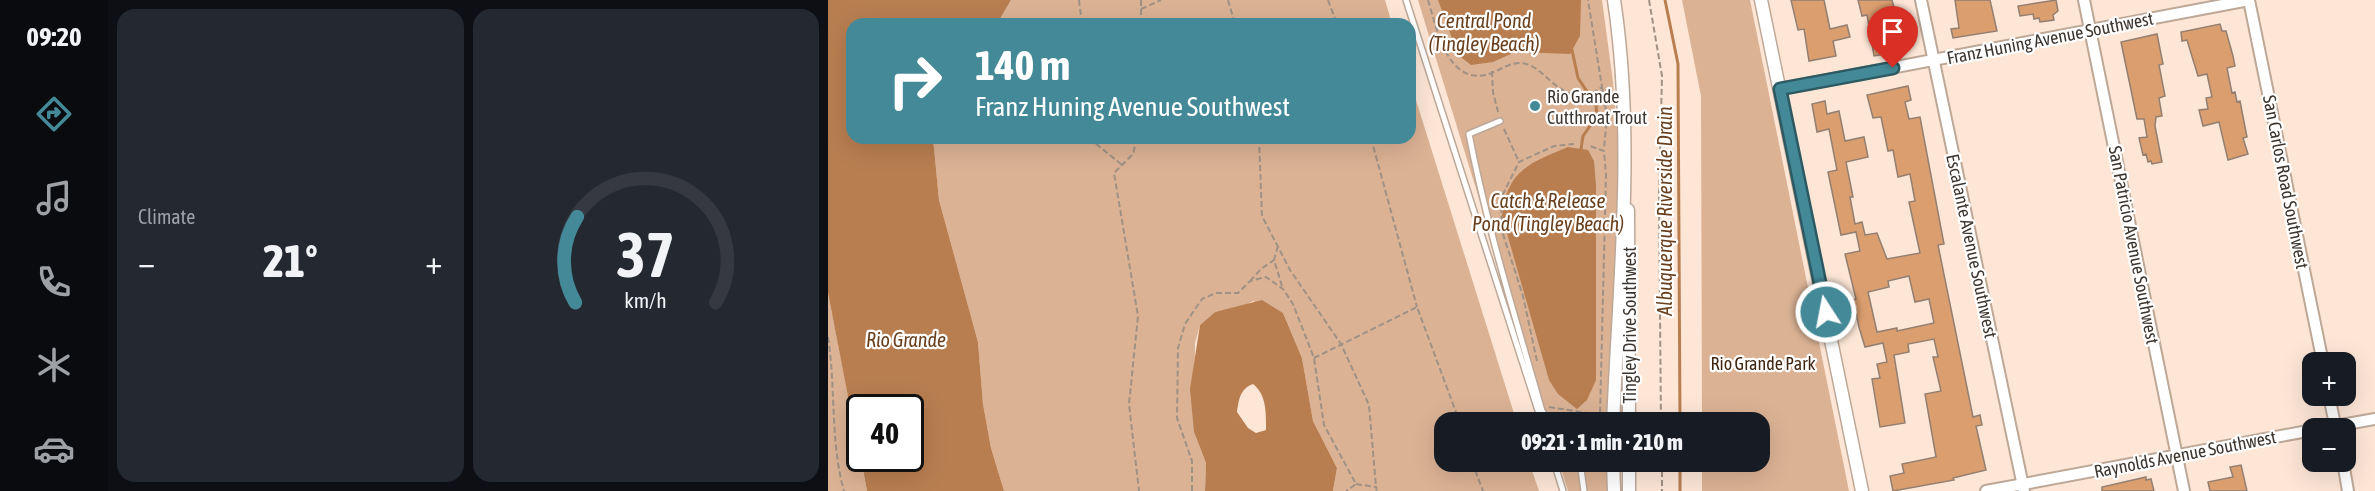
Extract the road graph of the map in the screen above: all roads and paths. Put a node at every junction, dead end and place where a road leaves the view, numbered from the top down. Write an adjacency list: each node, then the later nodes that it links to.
1 (1079, 0): 16 (path)
2 (1141, 0): 15 (path)
3 (1161, 0): 15 (path)
4 (1228, 0): 18 (path)
5 (1328, 0): 19 (path)
6 (1406, 0): 20 (lane)
7 (1428, 0): 24 (path)
8 (1588, 0): 24 (path)
9 (1614, 0): 35 (street, Tingley Drive Southwest)
10 (1648, 0): 52 (path)
11 (1761, 0): 25 (street)
12 (1921, 0): 23 (street, Escalante Avenue Southwest)
13 (2084, 0): 21 (street, San Patricio Avenue Southwest)
14 (2249, 0): 21 (street, Franz Huning Avenue Southwest); 43 (street, San Carlos Road Southwest)
15 (1141, 9): 17 (path)
16 (1081, 18)
17 (1141, 18)
18 (1233, 18)
19 (1335, 18)
20 (1412, 18)
21 (2090, 30): 23 (street, Franz Huning Avenue Southwest); 56 (street, San Patricio Avenue Southwest)
22 (1416, 31): 48 (lane)
23 (1933, 60): 25 (street, Franz Huning Avenue Southwest); 65 (street, Escalante Avenue Southwest)
24 (1602, 87): 33 (path)
25 (1780, 89): 77 (street)
26 (1500, 121): 49 (lane)
27 (1096, 144): 34 (path)
28 (1136, 144): 34 (path)
29 (1259, 144): 36 (path)
30 (1373, 144): 40 (path)
31 (1574, 144): 45 (path)
32 (1590, 146): 33 (path)
33 (1604, 151): 46 (path)
34 (1122, 165): 68 (path)
35 (1624, 191): 50 (street, Tingley Drive Southwest); 51 (street, Tingley Drive Southwest)
36 (1278, 246): 37 (path); 42 (path)
37 (1274, 260): 38 (path); 39 (path)
38 (1250, 281): 39 (path); 69 (path)
39 (1283, 288): 44 (path)
40 (1417, 308): 42 (path); 47 (path)
41 (828, 337): 67 (path)
42 (1341, 344): 44 (path); 66 (path)
43 (2321, 352)
44 (1314, 358): 64 (path)
45 (1538, 365)
46 (1548, 406)
47 (1456, 412)
48 (1538, 412)
49 (1543, 412)
50 (1614, 412)
51 (1629, 412)
52 (1661, 412)
53 (2375, 418): 54 (street)
54 (2356, 422)
55 (2302, 432): 56 (street, Raynolds Avenue Southwest)
56 (2177, 457): 65 (street, Raynolds Avenue Southwest); 79 (street, San Patricio Avenue Southwest)
57 (1476, 472): 71 (path)
58 (1557, 472): 72 (lane)
59 (1581, 472): 73 (lane)
60 (1613, 472): 74 (street)
61 (1629, 472): 75 (street)
62 (1662, 472): 76 (path)
63 (2345, 472): 80 (street)
64 (1356, 484): 66 (path); 70 (path)
65 (2023, 487): 78 (street, Raynolds Avenue Southwest)
66 (1376, 489)
67 (844, 491)
68 (1139, 491)
69 (1192, 491)
70 (1346, 491)
71 (1483, 491)
72 (1563, 491)
73 (1584, 491)
74 (1614, 491)
75 (1629, 491)
76 (1662, 491)
77 (1862, 491)
78 (1986, 491)
79 (2184, 491)
80 (2348, 491)

